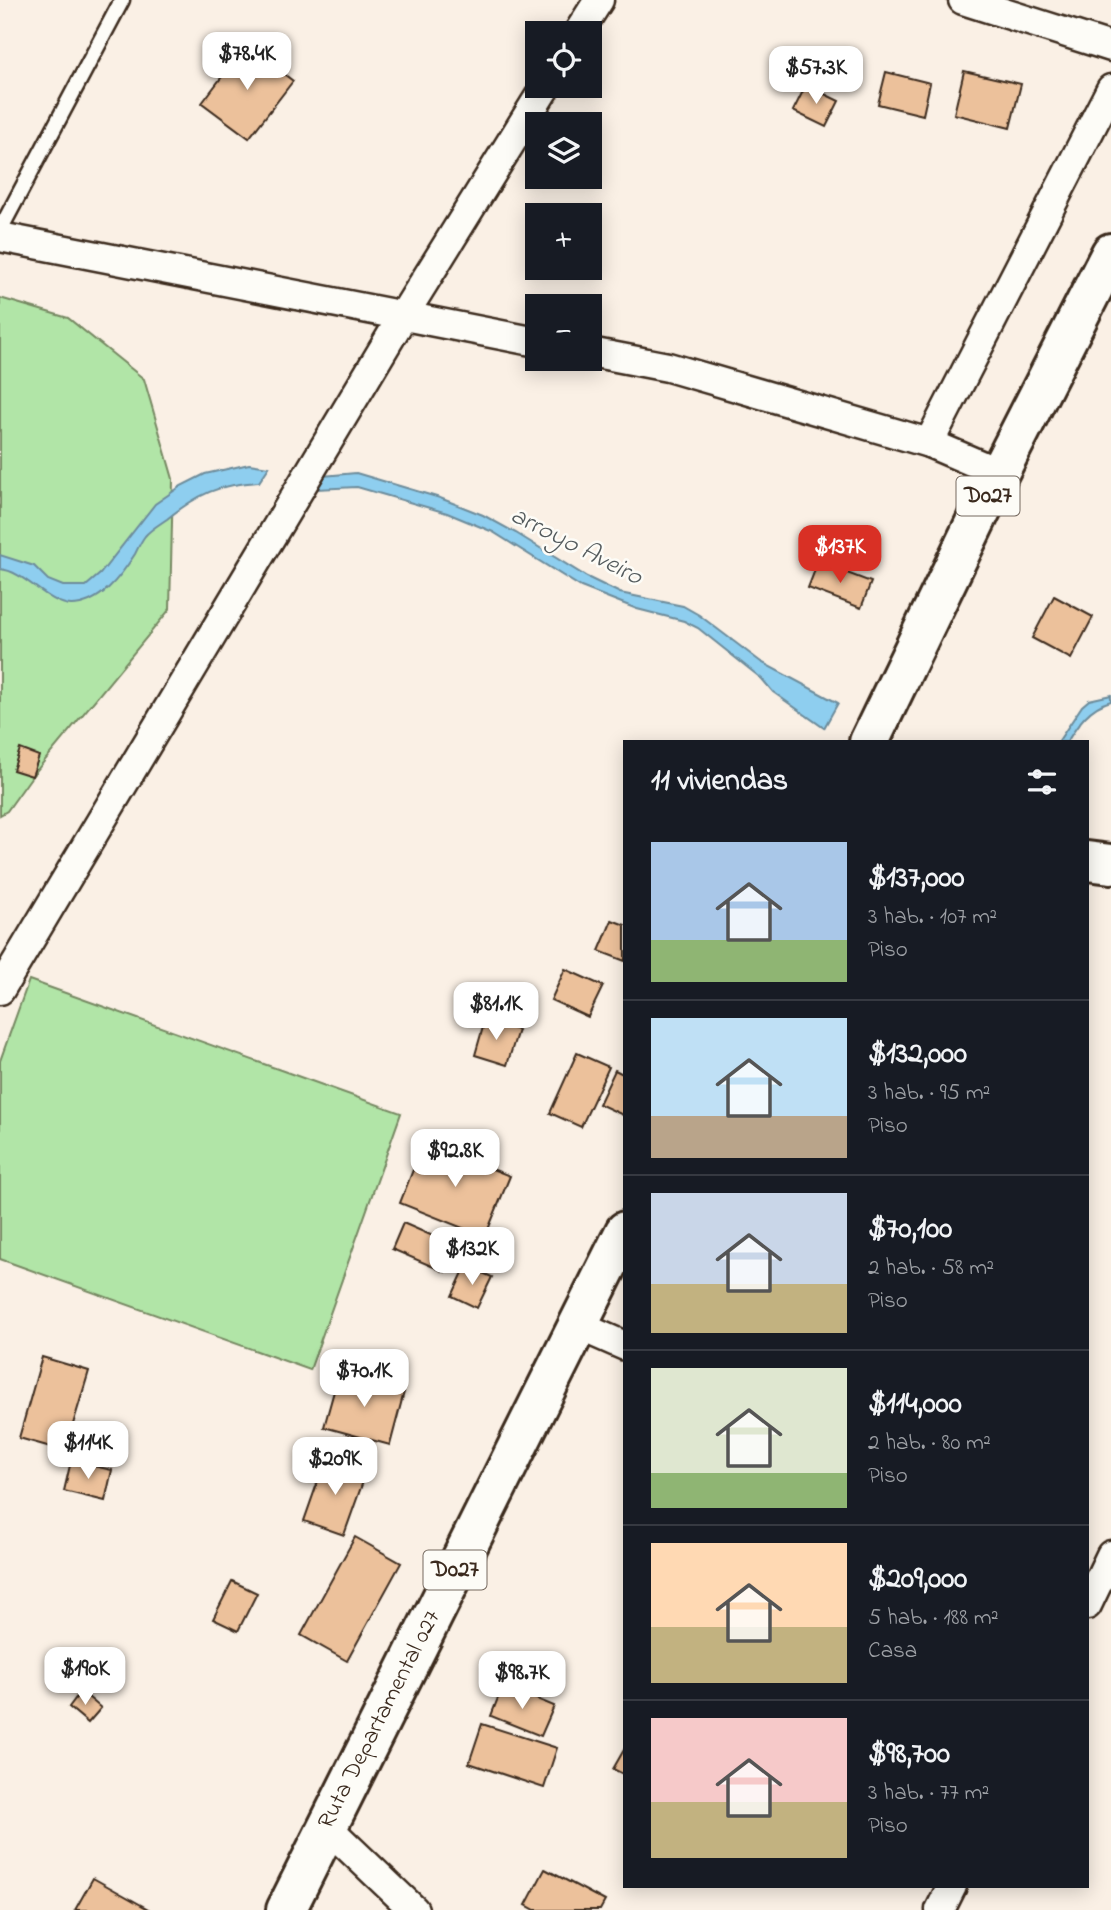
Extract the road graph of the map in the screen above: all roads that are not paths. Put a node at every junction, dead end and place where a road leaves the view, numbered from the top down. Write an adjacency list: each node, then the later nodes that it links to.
1 (122, 0): 8 (lane)
2 (599, 0): 4 (street)
3 (963, 0): 5 (street)
4 (586, 21)
5 (1111, 47)
6 (1111, 89): 14 (street)
7 (539, 98): 11 (street)
8 (0, 230)
9 (0, 237): 11 (street)
10 (1111, 253): 15 (main road, D027)
11 (403, 316): 12 (street); 19 (street)
12 (525, 340)
13 (602, 354): 14 (street)
14 (929, 443): 15 (street)
15 (999, 473): 16 (main road, D027)
16 (870, 740)
17 (1089, 861): 18 (main road)
18 (1111, 864)
19 (0, 990)
20 (623, 1235): 21 (main road, Ruta Departamental 027 / D027)
21 (577, 1325): 22 (street); 25 (main road, Ruta Departamental 027 / D027)
22 (623, 1345)
23 (1104, 1560): 24 (street)
24 (1089, 1600)
25 (327, 1827): 27 (main road, Ruta Departamental 027 / D027); 28 (street)
26 (951, 1888): 29 (street)
27 (286, 1910)
28 (414, 1910)
29 (940, 1910)

